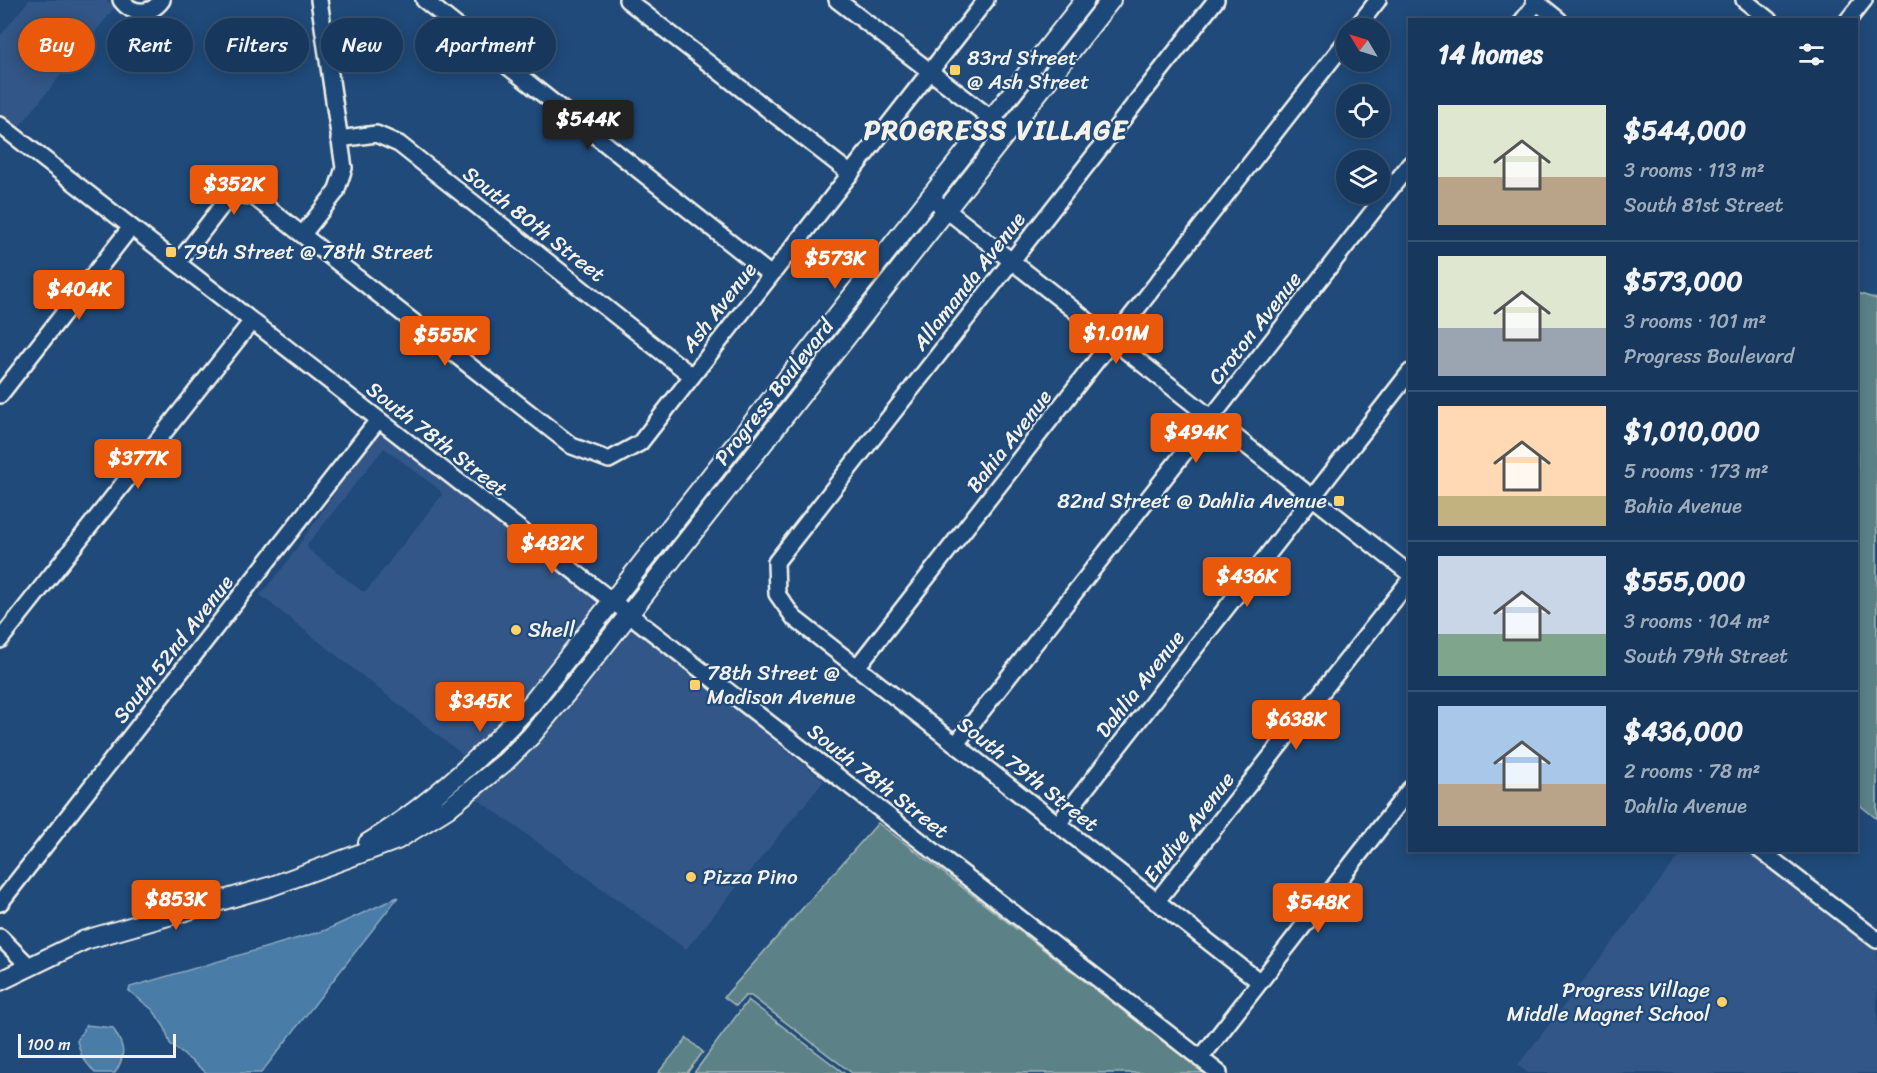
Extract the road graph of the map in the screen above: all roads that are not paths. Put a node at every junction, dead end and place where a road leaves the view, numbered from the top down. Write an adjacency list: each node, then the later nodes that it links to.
1 (121, 0): 2 (street)
2 (162, 0)
3 (319, 0): 25 (street)
4 (424, 0): 34 (street)
5 (627, 0): 27 (street)
6 (837, 0): 21 (street)
7 (986, 0): 21 (street, Ash Avenue)
8 (1085, 0): 22 (main road, Progress Boulevard)
9 (1111, 0): 23 (main road, Progress Boulevard)
10 (1216, 0): 32 (street, Allamanda Avenue)
11 (1378, 0): 15 (street)
12 (1744, 0): 18 (street)
13 (1864, 0): 19 (street)
14 (1535, 1): 16 (street); 17 (street)
15 (1364, 18)
16 (1524, 18)
17 (1556, 18)
18 (1766, 18)
19 (1850, 18)
20 (1336, 54): 36 (street, Bahia Avenue)
21 (929, 73): 22 (street); 27 (street, Ash Avenue)
22 (991, 119): 23 (street); 28 (main road, Progress Boulevard)
23 (1007, 132): 29 (main road, Progress Boulevard)
24 (3, 134): 30 (street, South 78th Street)
25 (339, 139): 31 (street); 38 (street, South 80th Street)
26 (1408, 167): 42 (street, Croton Avenue)
27 (851, 174): 34 (street, Ash Avenue)
28 (930, 197): 29 (street); 40 (main road, Progress Boulevard)
29 (946, 210): 32 (street); 41 (main road, Progress Boulevard)
30 (131, 227): 33 (street, South 78th Street); 39 (street)
31 (303, 234): 33 (street); 38 (street, Ash Avenue)
32 (1012, 261): 36 (street); 47 (street, Allamanda Avenue)
33 (178, 262): 35 (street, South 78th Street)
34 (771, 275): 38 (street, Ash Avenue)
35 (252, 321): 43 (street, South 78th Street); 50 (street)
36 (1114, 342): 42 (street); 51 (street, Bahia Avenue)
37 (1408, 375): 44 (street, Dahlia Avenue)
38 (692, 376)
39 (0, 395)
40 (770, 401): 41 (main road); 48 (main road, Progress Boulevard)
41 (786, 414): 49 (main road, Progress Boulevard)
42 (1211, 418): 44 (street); 52 (street, Croton Avenue)
43 (378, 420): 48 (street, South 78th Street); 58 (street, South 52nd Avenue)
44 (1313, 497): 45 (street); 54 (street, Dahlia Avenue)
45 (1408, 572)
46 (1408, 583): 57 (street, Endive Avenue)
47 (777, 594): 51 (street, South 79th Street)
48 (613, 602): 49 (street, South 78th Street); 56 (main road, Progress Boulevard)
49 (628, 614): 56 (main road, Progress Boulevard); 64 (street, South 78th Street)
50 (0, 640)
51 (857, 667): 52 (street, South 79th Street)
52 (956, 744): 54 (street, South 79th Street)
53 (1408, 792): 63 (street)
54 (1058, 824): 57 (street, South 79th Street)
55 (1763, 852): 60 (street)
56 (341, 860): 61 (main road)
57 (1156, 902): 63 (street, South 79th Street)
58 (0, 903)
59 (0, 937): 61 (street)
60 (1877, 940)
61 (29, 966): 62 (main road)
62 (0, 981)
63 (1260, 982): 64 (street)
64 (1200, 1059): 65 (street, South 78th Street)
65 (1219, 1073)

